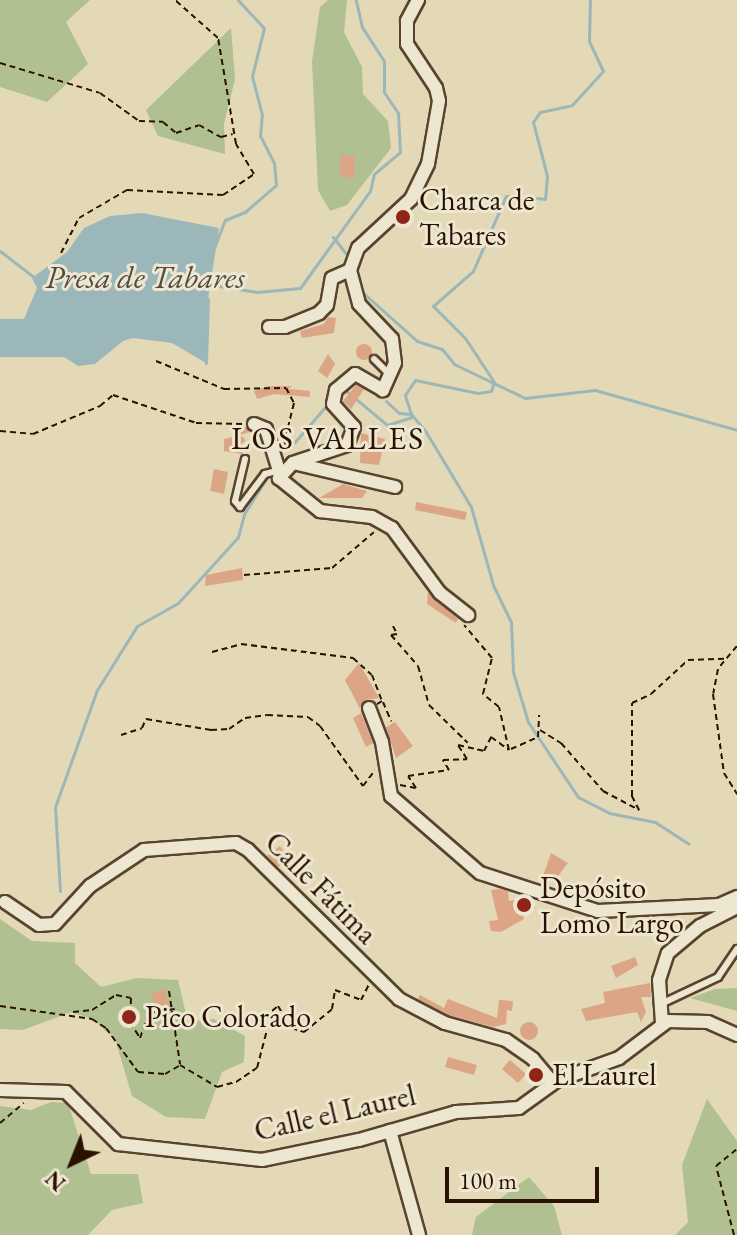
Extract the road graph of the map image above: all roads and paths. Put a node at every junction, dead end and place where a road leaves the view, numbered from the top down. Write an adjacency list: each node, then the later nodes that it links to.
1 (175, 0): 4 (path)
2 (418, 0): 6 (street)
3 (0, 63): 4 (path)
4 (234, 134): 5 (path)
5 (61, 253)
6 (350, 270): 7 (street); 10 (street)
7 (269, 327)
8 (374, 359): 10 (lane)
9 (156, 361): 13 (path)
10 (391, 376): 15 (street)
11 (254, 424): 12 (path); 16 (street)
12 (0, 431)
13 (293, 447)
14 (245, 459): 16 (lane)
15 (293, 463): 16 (street); 17 (street)
16 (278, 472): 20 (street)
17 (395, 487)
18 (374, 532): 19 (path)
19 (244, 575)
20 (468, 622): 32 (path)
21 (393, 626): 31 (path)
22 (737, 646): 24 (path)
23 (212, 652): 25 (path)
24 (724, 659): 29 (path); 34 (path)
25 (382, 701): 26 (path); 28 (path)
26 (369, 708): 33 (street)
27 (539, 715): 29 (path)
28 (391, 721)
29 (540, 730): 32 (path)
30 (121, 735): 33 (path)
31 (469, 744): 32 (path); 33 (path)
32 (509, 750)
33 (386, 780): 35 (street)
34 (737, 794)
35 (737, 897)
36 (5, 902): 39 (street, Calle Fátima)
37 (737, 907): 43 (street)
38 (737, 949): 43 (lane)
39 (373, 976): 47 (path); 48 (street, Calle Fátima)
40 (169, 991): 42 (path)
41 (0, 1006): 44 (path)
42 (175, 1009): 44 (path); 47 (path)
43 (658, 1009): 45 (street)
44 (72, 1012): 47 (path)
45 (662, 1023): 46 (street); 48 (street, Calle el Laurel)
46 (737, 1035)
47 (180, 1065)
48 (553, 1083): 52 (street, Calle el Laurel)
49 (0, 1090): 52 (street, Calle el Laurel)
50 (26, 1102): 51 (path)
51 (0, 1123)
52 (390, 1131): 54 (street)
53 (737, 1149): 55 (path)
54 (419, 1235)
55 (734, 1235)

